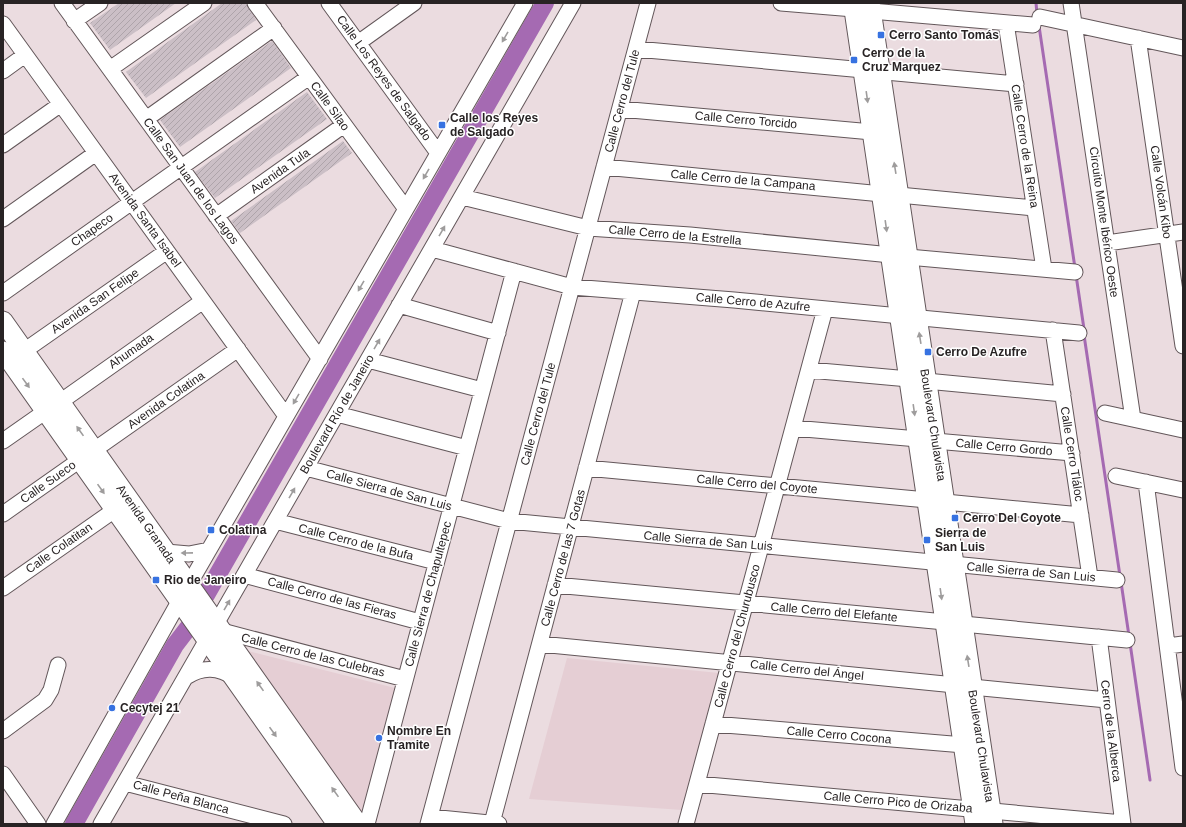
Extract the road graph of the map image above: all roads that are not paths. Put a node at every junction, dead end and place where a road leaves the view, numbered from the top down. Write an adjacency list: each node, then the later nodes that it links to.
1 (62, 3): 13 (street, Calle San Juan de los Lagos)
2 (100, 3): 13 (street)
3 (204, 3): 23 (street)
4 (255, 3): 17 (street, Calle Silao)
5 (329, 3): 19 (street, Calle Los Reyes de Salgado)
6 (414, 3): 19 (street)
7 (525, 3): 35 (street, one-way to 35)
8 (573, 3): 39 (street, Boulevard Río de Janeiro)
9 (648, 3): 21 (street, Calle Cerro del Tule)
10 (781, 3): 12 (street)
11 (1071, 3): 16 (street, Circuito Monte Ibérico Oeste)
12 (862, 6): 14 (street); 25 (main road, Boulevard Chulavista)
13 (74, 21): 23 (street, Calle San Juan de los Lagos)
14 (1006, 23): 16 (street); 27 (street, Calle Cerro de la Reina)
15 (3, 24): 22 (street, Avenida Santa Isabel)
16 (1074, 25): 18 (street); 48 (street, Circuito Monte Ibérico Oeste)
17 (274, 28): 26 (street, Calle Silao); 30 (street)
18 (1138, 38): 20 (street); 47 (street, Calle Volcán Kibo)
19 (358, 43): 35 (street, Calle Los Reyes de Salgado)
20 (1183, 48)
21 (636, 49): 25 (street); 29 (street, Calle Cerro del Tule)
22 (25, 55): 24 (street); 28 (street, Avenida Santa Isabel)
23 (110, 69): 30 (street, Calle San Juan de los Lagos)
24 (3, 71)
25 (872, 71): 27 (street); 32 (main road, Boulevard Chulavista, one-way to 32); 38 (main road, Boulevard Chulavista, one-way to 25)
26 (309, 77): 31 (street, Calle Silao); 36 (street)
27 (1016, 84): 41 (street, Calle Cerro de la Reina)
28 (61, 104): 33 (street); 34 (street, Avenida Santa Isabel)
29 (620, 109): 32 (street, Calle Cerro Torcido); 37 (street, Calle Cerro del Tule)
30 (146, 119): 36 (street, Calle San Juan de los Lagos)
31 (344, 125): 42 (street, Calle Silao); 43 (street, Avenida Tula)
32 (872, 132): 38 (main road, Boulevard Chulavista)
33 (3, 145)
34 (96, 153): 40 (street, Avenida Santa Isabel); 44 (street)
35 (438, 153): 42 (street, one-way to 42)
36 (181, 167): 40 (street, Chapeco); 43 (street, Calle San Juan de los Lagos)
37 (604, 167): 38 (street, Calle Cerro de la Campana); 45 (street, Calle Cerro del Tule)
38 (890, 194): 41 (street, Calle Cerro de la Campana); 51 (main road, Boulevard Chulavista)
39 (462, 197): 45 (street, Calle Cerro de la Estrella); 49 (street, Boulevard Río de Janeiro, one-way to 39)
40 (132, 202): 50 (street, Avenida Santa Isabel); 57 (street, Chapeco)
41 (1034, 208): 52 (street, Calle Cerro de la Reina)
42 (406, 209): 69 (street, one-way to 69)
43 (216, 216): 69 (street, Calle San Juan de los Lagos)
44 (3, 219)
45 (588, 228): 51 (street, Calle Cerro de la Estrella); 55 (street, Calle Cerro del Tule)
46 (1183, 232): 47 (street)
47 (1167, 234): 48 (street); 66 (street, Calle Volcán Kibo)
48 (1107, 243): 79 (street, Circuito Monte Ibérico Oeste)
49 (432, 248): 53 (street, Calle Cerro de Azufre); 59 (street, Boulevard Río de Janeiro)
50 (167, 250): 58 (street, Avenida Santa Isabel); 68 (street, Avenida San Felipe)
51 (899, 256): 52 (street); 61 (main road, Boulevard Chulavista)
52 (1044, 269): 54 (street)
53 (514, 271): 55 (street, Calle Cerro de Azufre); 64 (street, Calle Sierra de Chapultepec)
54 (1075, 272)
55 (572, 287): 56 (street, Calle Cerro de Azufre); 99 (street, Calle Cerro del Tule)
56 (634, 292): 60 (street, Calle Cerro de Azufre); 88 (street, Calle Cerro de las 7 Gotas)
57 (3, 293)
58 (203, 301): 67 (street, Avenida Santa Isabel); 75 (street, Ahumada)
59 (399, 305): 64 (street); 70 (street, Boulevard Río de Janeiro, one-way to 59)
60 (825, 309): 61 (street, Calle Cerro de Azufre); 71 (street, Calle Cerro del Churubusco)
61 (908, 317): 63 (street, Calle Cerro de Azufre); 72 (main road, Boulevard Chulavista)
62 (3, 321): 68 (main road, Avenida Granada)
63 (1053, 330): 65 (street, Calle Cerro de Azufre); 74 (street, Calle Cerro Tláloc)
64 (498, 333): 73 (street, Calle Sierra de Chapultepec)
65 (1079, 333)
66 (1183, 346)
67 (238, 349): 78 (street, Avenida Santa Isabel); 86 (street, Avenida Colatina)
68 (9, 356): 75 (main road, Avenida Granada)
69 (320, 359): 78 (street, one-way to 78)
70 (368, 360): 73 (street); 77 (street, Boulevard Río de Janeiro)
71 (809, 370): 72 (street); 80 (street, Calle Cerro del Churubusco)
72 (918, 380): 74 (street); 82 (main road, Boulevard Chulavista)
73 (482, 390): 84 (street, Calle Sierra de Chapultepec)
74 (1063, 394): 85 (street, Calle Cerro Tláloc)
75 (53, 406): 83 (street, Ahumada); 86 (main road, Avenida Granada)
76 (1105, 413): 79 (street)
77 (337, 414): 84 (street); 87 (street, Boulevard Río de Janeiro)
78 (286, 416): 102 (street)
79 (1133, 420): 81 (street)
80 (793, 428): 82 (street, Calle Cerro Gordo); 91 (street, Calle Cerro del Churubusco)
81 (1183, 430)
82 (927, 440): 85 (street, Calle Cerro Gordo); 93 (main road, Boulevard Chulavista)
83 (3, 442)
84 (467, 448): 94 (street, Calle Sierra de Chapultepec)
85 (1072, 453): 97 (street, Calle Cerro Tláloc)
86 (87, 455): 95 (main road, Avenida Granada, one-way to 95); 96 (street, Calle Sueco); 103 (main road, Avenida Granada)
87 (306, 468): 94 (street, Calle Sierra de San Luis); 98 (street, Boulevard Río de Janeiro, one-way to 87)
88 (586, 468): 91 (street, Calle Cerro del Coyote); 100 (street, Calle Cerro de las 7 Gotas)
89 (1116, 476): 90 (street)
90 (1146, 482): 92 (street); 120 (street)
91 (777, 486): 93 (street, Calle Cerro del Coyote); 101 (street, Calle Cerro del Churubusco)
92 (1183, 490)
93 (936, 501): 97 (street, Calle Cerro del Coyote); 105 (main road, Boulevard Chulavista)
94 (452, 506): 99 (street, Calle Sierra de San Luis); 104 (street, Calle Sierra de Chapultepec)
95 (116, 509): 110 (street, Calle Colatitan); 111 (main road, Avenida Granada)
96 (3, 514)
97 (1081, 515): 107 (street, Calle Cerro Tláloc)
98 (275, 521): 104 (street, Calle Cerro de la Bufa); 106 (street, Boulevard Río de Janeiro)
99 (509, 521): 100 (street, Calle Sierra de San Luis); 136 (street, Calle Cerro del Tule)
100 (570, 528): 101 (street, Calle Sierra de San Luis); 109 (street, Calle Cerro de las 7 Gotas)
101 (761, 546): 105 (street, Calle Sierra de San Luis); 112 (street, Calle Cerro del Churubusco)
102 (209, 550): 103 (street, one-way to 103); 111 (street)
103 (166, 552): 111 (main road, Avenida Granada)
104 (436, 562): 113 (street, Calle Sierra de Chapultepec)
105 (945, 563): 107 (street, Calle Sierra de San Luis); 114 (main road, Boulevard Chulavista)
106 (244, 574): 113 (street, Calle Cerro de las Fieras); 115 (street, Boulevard Río de Janeiro, one-way to 106)
107 (1090, 577): 108 (street, Calle Sierra de San Luis)
108 (1117, 580)
109 (555, 585): 112 (street, Calle Cerro del Elefante); 118 (street, Calle Cerro de las 7 Gotas)
110 (3, 588)
111 (184, 593): 115 (main road, Avenida Granada); 139 (street)
112 (746, 604): 114 (street, Calle Cerro del Elefante); 121 (street, Calle Cerro del Churubusco)
113 (420, 622): 125 (street, Calle Sierra de Chapultepec)
114 (954, 623): 116 (street, Calle Cerro del Elefante); 126 (main road, Boulevard Chulavista)
115 (215, 631): 123 (street, Boulevard Río de Janeiro); 124 (main road, Avenida Granada); 125 (street, Calle Cerro de las Culebras); 143 (main road, Avenida Granada, one-way to 115)
116 (1099, 637): 117 (street, Calle Cerro del Elefante); 127 (street, Cerro de la Alberca)
117 (1127, 640)
118 (540, 644): 121 (street, Calle Cerro del Ángel); 145 (street, Calle Cerro de las 7 Gotas)
119 (1183, 644): 120 (street)
120 (1168, 646): 131 (street)
121 (730, 663): 126 (street, Calle Cerro del Ángel); 128 (street, Calle Cerro del Churubusco)
122 (58, 665): 129 (street)
123 (186, 677): 124 (street); 133 (street, Boulevard Río de Janeiro)
124 (235, 678): 142 (main road, Avenida Granada, one-way to 142)
125 (405, 679): 144 (street, Calle Sierra de Chapultepec)
126 (964, 686): 127 (street, Calle Cerro del Ángel); 130 (main road, Boulevard Chulavista); 135 (main road, Boulevard Chulavista)
127 (1107, 700): 137 (street, Cerro de la Alberca)
128 (713, 724): 130 (street, Calle Cerro Cocona); 134 (street, Calle Cerro del Churubusco)
129 (3, 731)
130 (964, 745): 135 (main road, Boulevard Chulavista)
131 (1183, 768)
132 (3, 774): 138 (street)
133 (125, 783): 140 (street, Boulevard Río de Janeiro); 141 (street, Calle Peña Blanca)
134 (697, 784): 135 (street, Calle Cerro Pico de Orizaba); 146 (street, Calle Cerro del Churubusco)
135 (983, 817): 137 (street, Calle Cerro Pico de Orizaba)
136 (429, 821): 145 (street)
137 (1123, 823)
138 (38, 824)
139 (54, 824)
140 (101, 824)
141 (284, 824)
142 (338, 824)
143 (358, 824)
144 (367, 824)
145 (495, 824)
146 (686, 824)

